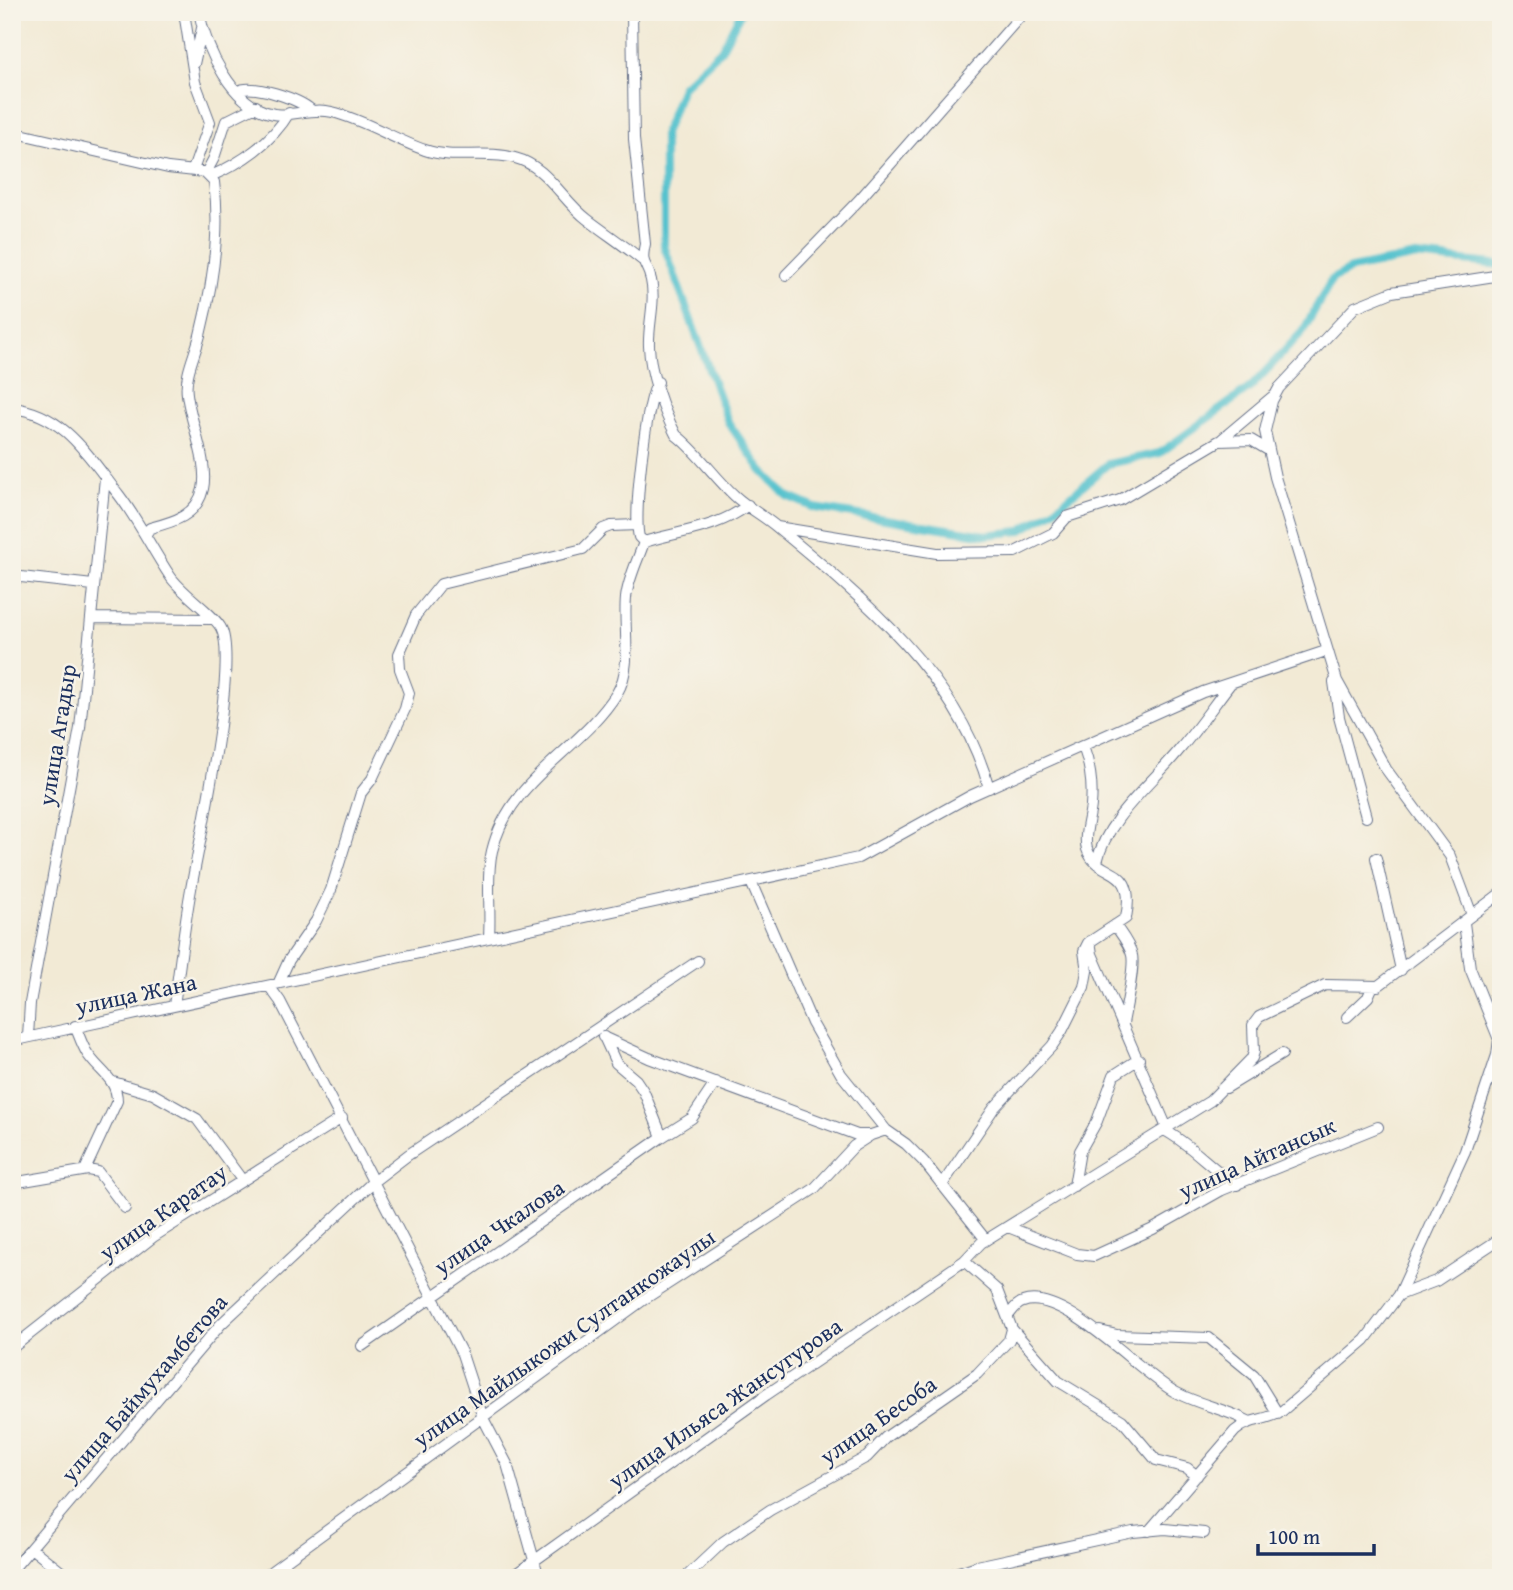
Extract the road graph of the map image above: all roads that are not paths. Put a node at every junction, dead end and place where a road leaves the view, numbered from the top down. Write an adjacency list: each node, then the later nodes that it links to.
1 (184, 12): 6 (street)
2 (199, 12): 5 (street)
3 (632, 12): 16 (street)
4 (1024, 12): 17 (street)
5 (202, 27): 6 (street); 7 (street)
6 (193, 72): 12 (street)
7 (238, 91): 8 (street); 9 (street)
8 (256, 106): 10 (street); 11 (street)
9 (311, 110): 10 (street); 16 (street)
10 (289, 113): 15 (street)
11 (226, 121): 12 (street); 15 (street)
12 (210, 122): 14 (street)
13 (12, 132): 14 (street)
14 (193, 170): 15 (street)
15 (209, 175): 28 (street)
16 (642, 260): 19 (street)
17 (786, 275)
18 (1501, 275): 20 (street)
19 (658, 382): 25 (street); 26 (street)
20 (1275, 394): 22 (street); 23 (street)
21 (12, 408): 24 (street)
22 (1219, 441): 23 (street); 27 (street)
23 (1268, 450): 34 (street)
24 (105, 478): 28 (street); 31 (street, улица Агадыр)
25 (748, 505): 27 (street); 29 (street)
26 (637, 525): 29 (street); 51 (street)
27 (777, 527): 38 (street)
28 (145, 535): 33 (street)
29 (644, 542): 47 (street)
30 (12, 576): 31 (street)
31 (93, 585): 32 (street, улица Агадыр)
32 (91, 618): 33 (street); 58 (street, улица Агадыр)
33 (212, 619): 53 (street)
34 (1326, 651): 35 (street); 36 (street, улица Жана)
35 (1332, 668): 39 (street); 44 (street)
36 (1231, 683): 37 (street, улица Жана); 41 (street)
37 (1083, 746): 38 (street, улица Жана); 41 (street)
38 (989, 788): 42 (street, улица Жана)
39 (1366, 817)
40 (1376, 858): 50 (street)
41 (1097, 862): 46 (street)
42 (751, 882): 47 (street, улица Жана); 69 (street)
43 (1501, 893): 44 (street)
44 (1472, 915): 45 (street)
45 (1464, 923): 50 (street); 60 (street)
46 (1115, 925): 48 (street); 55 (street)
47 (489, 936): 51 (street, улица Жана)
48 (1090, 941): 55 (street); 76 (street)
49 (698, 961): 57 (street, улица Баймухамбетова)
50 (1401, 970): 52 (street)
51 (274, 984): 53 (street, улица Жана); 66 (street)
52 (1372, 988): 54 (street); 65 (street)
53 (174, 1004): 56 (street, улица Жана)
54 (1347, 1017)
55 (1123, 1023): 62 (street)
56 (75, 1026): 58 (street, улица Жана); 63 (street)
57 (600, 1033): 64 (street); 71 (street); 74 (street, улица Баймухамбетова)
58 (28, 1037): 59 (street, улица Жана)
59 (12, 1041)
60 (1500, 1041): 85 (street)
61 (1282, 1054): 65 (street)
62 (1139, 1059): 68 (street); 78 (street)
63 (113, 1082): 72 (street); 73 (street)
64 (716, 1082): 70 (street); 71 (street, улица Чкалова)
65 (1216, 1094): 68 (street, улица Ильяса Жансугурова)
66 (342, 1118): 73 (street, улица Каратау); 74 (street)
67 (1378, 1127): 77 (street, улица Айтансык)
68 (1165, 1129): 77 (street); 78 (street, улица Ильяса Жансугурова)
69 (886, 1130): 70 (street, улица Майлыкожи Султанкожаулы); 76 (street)
70 (871, 1135): 92 (street, улица Майлыкожи Султанкожаулы)
71 (660, 1139): 84 (street, улица Чкалова)
72 (85, 1170): 75 (street); 79 (street)
73 (242, 1180): 90 (street, улица Каратау)
74 (374, 1181): 84 (street); 97 (street, улица Баймухамбетова)
75 (12, 1183)
76 (942, 1185): 82 (street)
77 (1237, 1185): 80 (street, улица Айтансык)
78 (1073, 1186): 80 (street, улица Ильяса Жансугурова)
79 (125, 1208)
80 (1008, 1227): 82 (street, улица Ильяса Жансугурова)
81 (1501, 1238): 85 (street)
82 (986, 1240): 83 (street, улица Ильяса Жансугурова)
83 (964, 1261): 86 (street); 98 (street, улица Ильяса Жансугурова)
84 (433, 1295): 89 (street, улица Чкалова); 92 (street)
85 (1399, 1295): 91 (street)
86 (1008, 1316): 87 (street); 88 (street)
87 (1012, 1329): 94 (street); 104 (street, улица Бесоба)
88 (1099, 1331): 91 (street); 93 (street)
89 (362, 1346)
90 (12, 1348)
91 (1278, 1414): 93 (street)
92 (483, 1418): 98 (street); 101 (street, улица Майлыкожи Султанкожаулы)
93 (1248, 1421): 94 (street)
94 (1197, 1475): 95 (street)
95 (1149, 1531): 96 (street); 105 (street)
96 (1204, 1533)
97 (31, 1548): 99 (street, улица Баймухамбетова); 100 (street)
98 (535, 1561): 102 (street, улица Ильяса Жансугурова); 103 (street)
99 (12, 1570)
100 (69, 1578)
101 (262, 1578)
102 (510, 1578)
103 (539, 1578)
104 (685, 1578)
105 (942, 1578)

